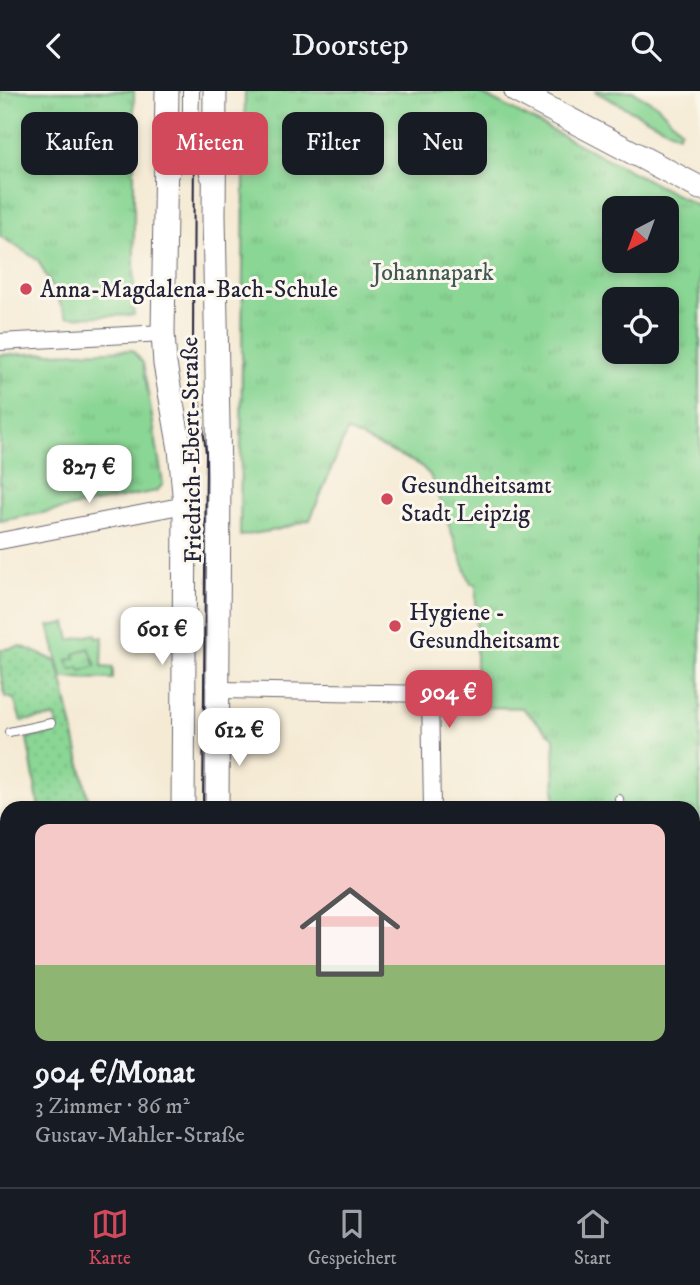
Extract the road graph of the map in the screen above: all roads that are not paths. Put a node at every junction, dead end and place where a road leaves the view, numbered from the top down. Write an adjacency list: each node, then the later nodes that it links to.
1 (167, 91): 7 (main road, Friedrich-Ebert-Straße)
2 (187, 91): 7 (lane)
3 (195, 91): 8 (lane)
4 (215, 91): 8 (main road, Friedrich-Ebert-Straße)
5 (523, 93): 6 (main road)
6 (700, 188)
7 (165, 205): 9 (main road, Friedrich-Ebert-Straße)
8 (214, 216): 13 (main road, Friedrich-Ebert-Straße)
9 (163, 333): 10 (street); 11 (main road, Friedrich-Ebert-Straße)
10 (0, 342)
11 (185, 505): 12 (street); 16 (main road, Friedrich-Ebert-Straße)
12 (0, 541)
13 (219, 690): 17 (main road, Friedrich-Ebert-Straße); 18 (street)
14 (51, 723): 15 (lane)
15 (9, 732)
16 (183, 801)
17 (217, 801)
18 (432, 801)

